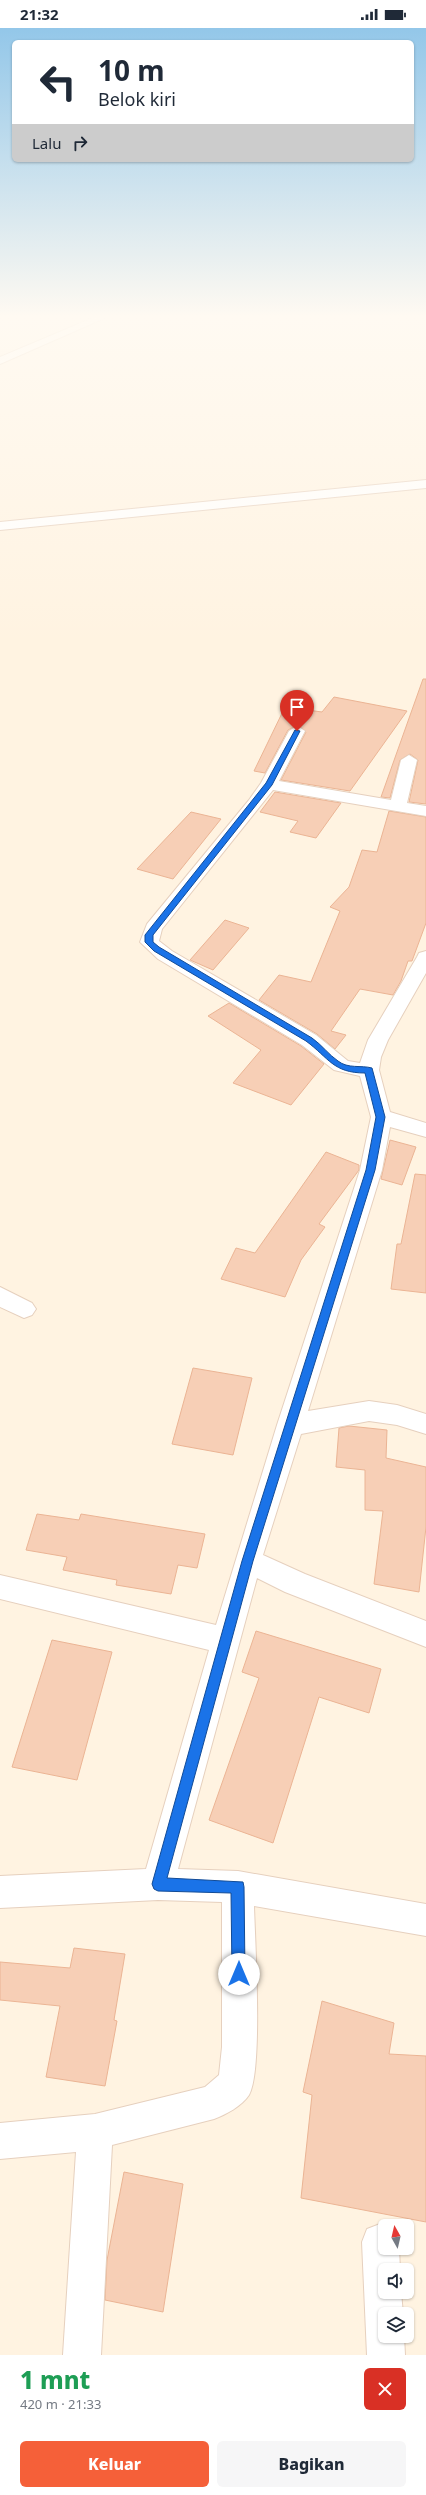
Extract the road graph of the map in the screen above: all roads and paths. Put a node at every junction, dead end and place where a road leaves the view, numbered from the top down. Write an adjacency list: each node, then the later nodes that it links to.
1 (426, 484): 2 (street)
2 (0, 526)
3 (297, 731): 5 (street)
4 (409, 760): 6 (street)
5 (269, 784): 6 (street); 9 (street)
6 (398, 806): 7 (street)
7 (426, 811)
8 (426, 957): 9 (street)
9 (369, 1070): 10 (street)
10 (381, 1117): 11 (street); 15 (street)
11 (426, 1130)
12 (0, 1296): 13 (street)
13 (24, 1309)
14 (426, 1424): 15 (street)
15 (290, 1425): 16 (street)
16 (248, 1561): 18 (street); 19 (street)
17 (0, 1587): 19 (street)
18 (426, 1634)
19 (227, 1641): 20 (street)
20 (158, 1884): 21 (street); 22 (street)
21 (238, 1887): 23 (street); 24 (street)
22 (0, 1892)
23 (426, 1920)
24 (95, 2132): 25 (street); 27 (street)
25 (0, 2141)
26 (381, 2255): 28 (street)
27 (82, 2355)
28 (386, 2355)

